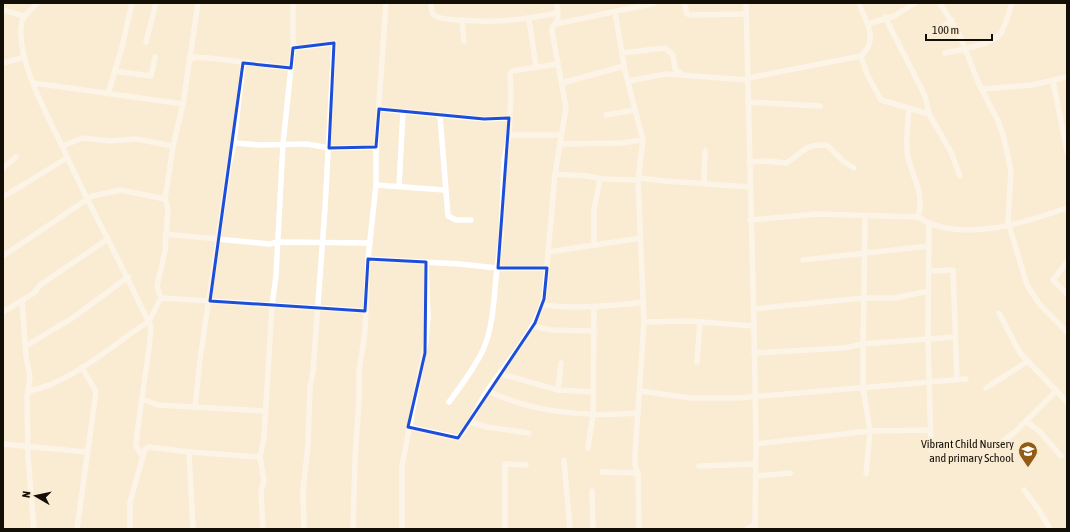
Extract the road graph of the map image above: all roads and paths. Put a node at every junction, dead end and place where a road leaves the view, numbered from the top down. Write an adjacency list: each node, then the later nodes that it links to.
1 (38, 3): 20 (street)
2 (132, 3): 44 (street)
3 (156, 3): 29 (street)
4 (198, 3): 37 (street)
5 (293, 3): 30 (street)
6 (386, 3): 58 (street)
7 (431, 3): 23 (street)
8 (557, 3): 18 (street)
9 (655, 3): 17 (street)
10 (684, 3): 19 (street)
11 (746, 3): 19 (street)
12 (859, 3): 26 (street)
13 (915, 3): 21 (street)
14 (940, 3): 24 (street)
15 (1012, 3): 31 (street)
16 (3, 10): 20 (street)
17 (615, 12): 25 (street); 32 (street)
18 (558, 13): 22 (street); 25 (street)
19 (746, 14): 47 (street)
20 (24, 16): 35 (street)
21 (885, 17): 26 (street); 61 (street)
22 (529, 19): 23 (street); 42 (street)
23 (462, 20): 28 (street)
24 (952, 20): 27 (street); 31 (street)
25 (556, 24): 40 (street)
26 (868, 24): 34 (street)
27 (934, 33)
28 (464, 41)
29 (146, 42)
30 (293, 48): 43 (street); 74 (street)
31 (967, 49): 33 (street); 52 (street)
32 (622, 53): 41 (street); 45 (street)
33 (945, 53)
34 (861, 56): 47 (street); 57 (street)
35 (25, 57): 38 (street); 50 (street)
36 (155, 57): 44 (street)
37 (191, 57): 39 (street); 55 (street)
38 (3, 63)
39 (243, 63): 43 (street); 68 (street)
40 (558, 64): 42 (street); 51 (street)
41 (624, 66): 48 (street); 51 (street)
42 (536, 67): 64 (street)
43 (291, 68): 69 (street)
44 (114, 71): 53 (street)
45 (682, 74): 47 (street); 48 (street)
46 (1067, 77): 49 (street)
47 (748, 79): 54 (street)
48 (628, 81): 59 (street)
49 (1053, 81): 52 (street); 76 (street)
50 (34, 83): 53 (street); 71 (street)
51 (562, 83): 66 (street)
52 (982, 89): 100 (street)
53 (108, 94): 55 (street)
54 (748, 102): 56 (street); 79 (street)
55 (183, 104): 72 (street)
56 (820, 106)
57 (909, 108): 61 (street); 96 (street)
58 (379, 109): 60 (street); 73 (street)
59 (634, 110): 62 (street); 67 (street)
60 (403, 112): 63 (street); 88 (street)
61 (929, 114): 83 (street)
62 (606, 115)
63 (440, 116): 64 (street); 90 (street)
64 (508, 118): 65 (street)
65 (509, 135): 66 (street); 117 (street)
66 (561, 136): 70 (street)
67 (643, 140): 70 (street); 85 (street)
68 (234, 143): 69 (street); 104 (street)
69 (283, 144): 74 (street); 105 (street)
70 (560, 144): 82 (street)
71 (62, 146): 72 (street); 78 (street)
72 (173, 146): 93 (street)
73 (376, 146): 74 (street); 87 (street)
74 (329, 148): 106 (street)
75 (705, 151): 86 (street)
76 (1067, 152)
77 (16, 157): 80 (street)
78 (67, 158): 91 (street); 92 (street)
79 (749, 162): 81 (street); 89 (street)
80 (3, 168)
81 (854, 168)
82 (554, 174): 84 (street); 110 (street)
83 (960, 176)
84 (600, 179): 85 (street); 108 (street)
85 (639, 179): 86 (street); 102 (street)
86 (704, 184): 89 (street)
87 (376, 185): 88 (street); 107 (street)
88 (399, 186): 90 (street)
89 (750, 187): 98 (street)
90 (445, 190): 97 (street)
91 (3, 197)
92 (87, 199): 93 (street); 103 (street); 112 (street)
93 (165, 199): 101 (street)
94 (1067, 208): 100 (street)
95 (865, 216): 96 (street); 98 (street); 111 (street)
96 (918, 217): 99 (street)
97 (471, 220)
98 (750, 220): 132 (street)
99 (928, 224): 100 (street); 109 (street)
100 (1009, 225): 142 (street)
101 (165, 234): 104 (street); 123 (street)
102 (641, 238): 108 (street); 127 (street)
103 (108, 239): 120 (street); 125 (street)
104 (219, 239): 105 (street); 126 (street)
105 (278, 242): 106 (street); 129 (street)
106 (322, 243): 107 (street); 131 (street)
107 (370, 243): 113 (street)
108 (594, 246): 110 (street)
109 (929, 246): 111 (street); 119 (street)
110 (548, 252): 118 (street)
111 (866, 252): 114 (street); 124 (street)
112 (3, 256)
113 (368, 259): 115 (street); 134 (street)
114 (803, 260)
115 (426, 262): 117 (street); 174 (street)
116 (1067, 262): 122 (street)
117 (497, 268): 118 (street); 166 (street)
118 (546, 268): 128 (street)
119 (929, 271): 121 (street); 143 (street)
120 (128, 277): 136 (street); 146 (street)
121 (929, 291): 124 (street); 144 (street)
122 (1067, 294)
123 (161, 298): 126 (street); 136 (street)
124 (864, 298): 132 (street); 145 (street)
125 (22, 300): 133 (street); 146 (street)
126 (210, 301): 129 (street); 168 (street)
127 (644, 302): 130 (street); 137 (street)
128 (542, 305): 130 (street); 139 (street)
129 (272, 306): 131 (street); 169 (street)
130 (594, 307): 141 (street)
131 (318, 309): 134 (street); 206 (street)
132 (754, 309): 140 (street)
133 (3, 312)
134 (365, 312): 207 (street)
135 (999, 313): 148 (street)
136 (149, 321): 151 (street); 165 (street)
137 (644, 322): 138 (street); 161 (street)
138 (700, 322): 140 (street); 150 (street)
139 (532, 326): 141 (street); 152 (street)
140 (754, 326): 147 (street)
141 (595, 330): 163 (street)
142 (1067, 332)
143 (955, 337): 144 (street); 153 (street)
144 (928, 338): 145 (street); 155 (street)
145 (863, 344): 147 (street); 156 (street)
146 (26, 346): 159 (street)
147 (754, 353): 164 (street)
148 (1028, 361): 157 (street); 162 (street)
149 (562, 362): 158 (street)
150 (697, 362)
151 (82, 367): 159 (street); 184 (street)
152 (500, 374): 158 (street); 160 (street)
153 (957, 379): 154 (street); 155 (street)
154 (966, 379)
155 (929, 382): 156 (street); 175 (street)
156 (863, 388): 164 (street); 176 (street)
157 (986, 388)
158 (558, 390): 163 (street)
159 (29, 391): 181 (street)
160 (488, 391): 171 (street); 173 (street)
161 (640, 391): 164 (street); 170 (street)
162 (1056, 391): 167 (street); 172 (street)
163 (593, 392): 171 (street)
164 (754, 397): 180 (street)
165 (142, 399): 168 (street); 186 (street)
166 (449, 402)
167 (1067, 402)
168 (195, 408): 169 (street)
169 (265, 411): 187 (street)
170 (638, 413): 171 (street); 194 (street)
171 (593, 414): 182 (street)
172 (1026, 421): 178 (street); 188 (street)
173 (470, 422): 174 (street); 177 (street)
174 (408, 427): 208 (street)
175 (930, 430): 176 (street); 183 (street)
176 (870, 431): 180 (street); 196 (street)
177 (529, 434)
178 (1003, 441)
179 (3, 444): 181 (street)
180 (756, 444): 190 (street)
181 (28, 446): 184 (street); 201 (street)
182 (588, 448)
183 (931, 449)
184 (86, 452): 202 (street)
185 (189, 452): 186 (street); 187 (street); 204 (street)
186 (142, 456): 203 (street)
187 (260, 456): 205 (street)
188 (1061, 456)
189 (564, 460): 210 (street)
190 (754, 464): 192 (street); 197 (street)
191 (526, 465): 209 (street)
192 (699, 466)
193 (602, 472): 194 (street)
194 (638, 473): 212 (street)
195 (791, 473): 197 (street)
196 (866, 474)
197 (755, 476): 200 (street)
198 (1024, 490): 214 (street)
199 (592, 491): 211 (street)
200 (755, 526): 213 (street)
201 (34, 529)
202 (77, 529)
203 (130, 529)
204 (193, 529)
205 (263, 529)
206 (304, 529)
207 (353, 529)
208 (402, 529)
209 (505, 529)
210 (570, 529)
211 (593, 529)
212 (639, 529)
213 (747, 529)
214 (1050, 529)

